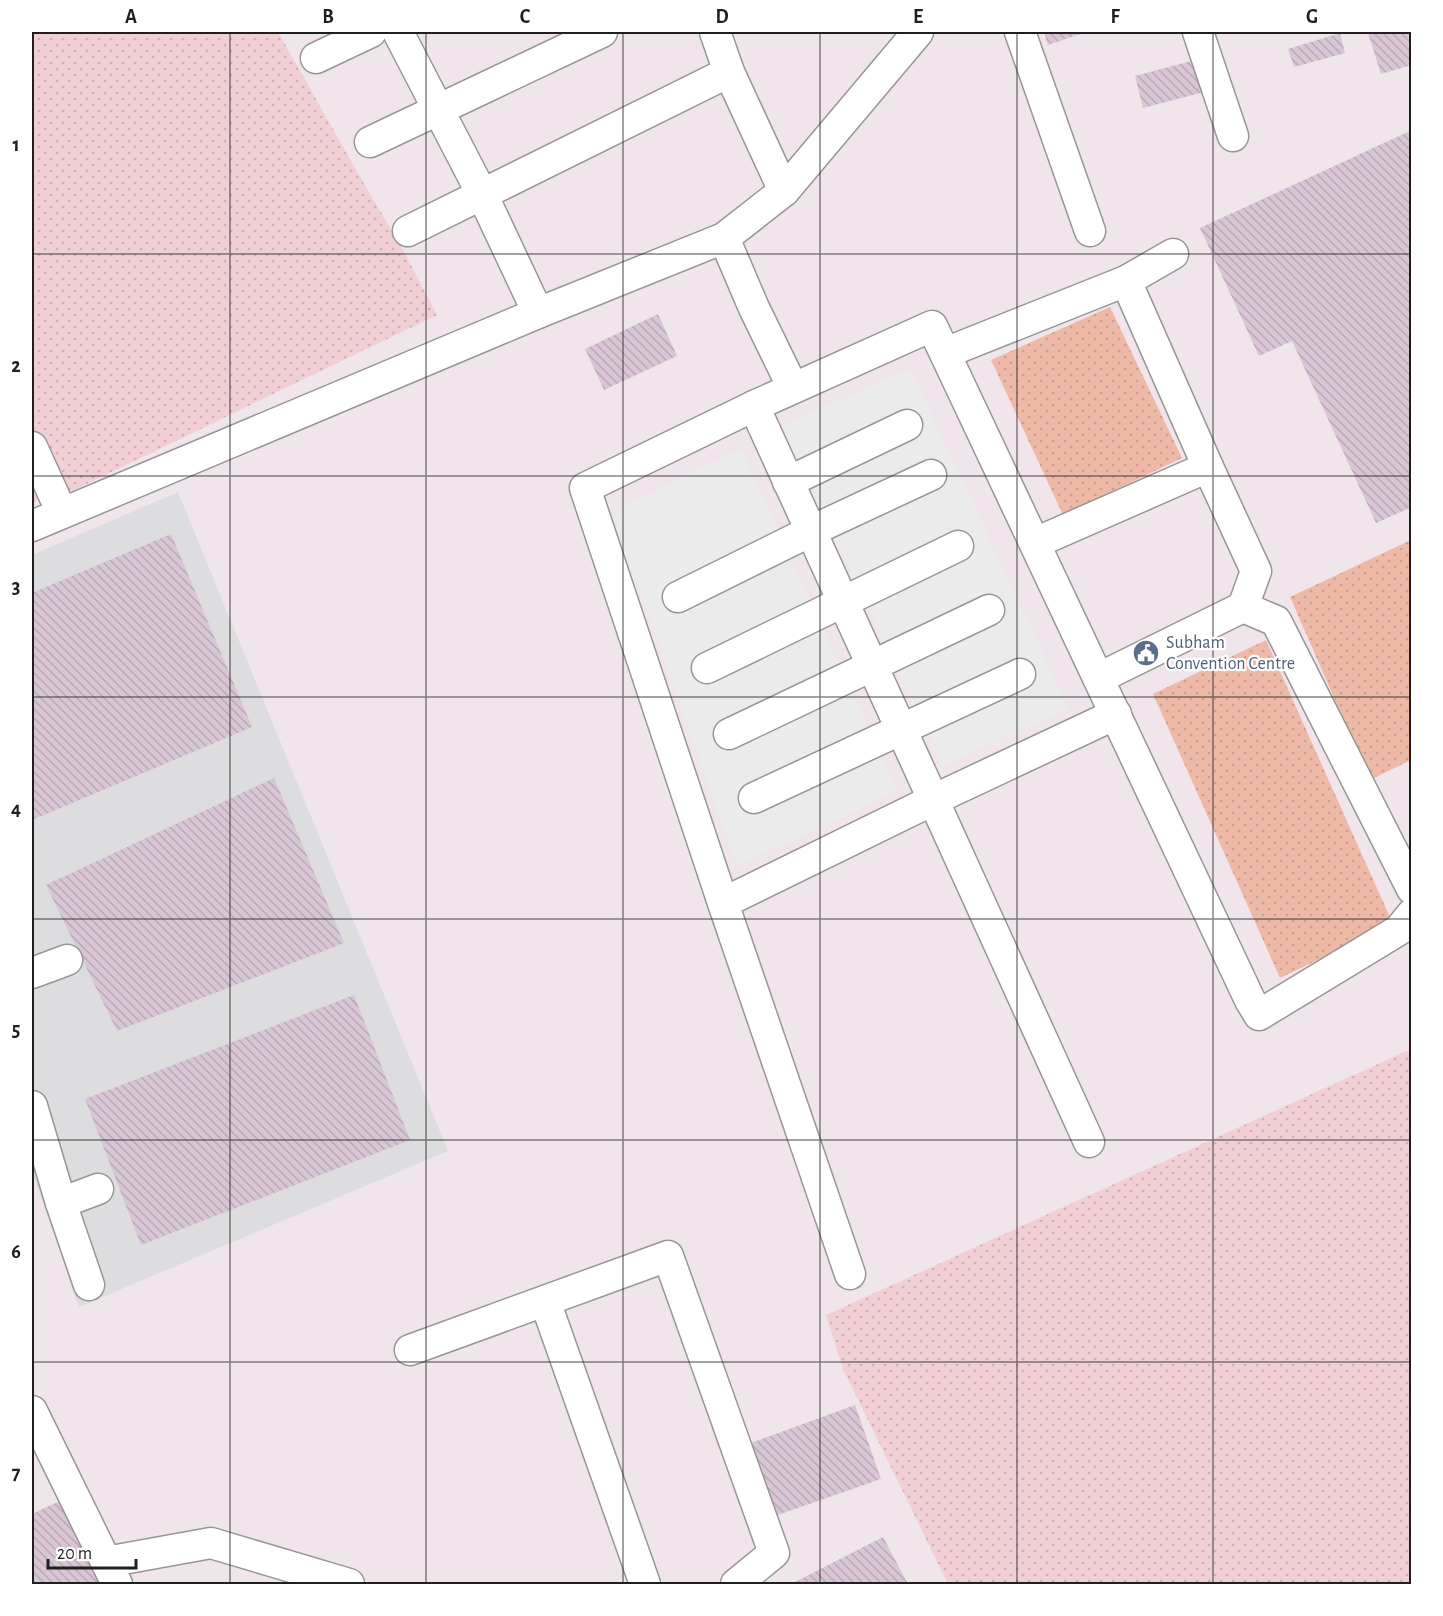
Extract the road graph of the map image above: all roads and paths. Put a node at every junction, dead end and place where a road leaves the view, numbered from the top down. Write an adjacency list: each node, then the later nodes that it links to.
1 (371, 32): 8 (street)
2 (398, 32): 10 (street)
3 (602, 32): 10 (street)
4 (716, 32): 9 (street)
5 (918, 32): 13 (street)
6 (1020, 32): 16 (street)
7 (1198, 32): 11 (street)
8 (316, 58)
9 (729, 72): 13 (street); 14 (street)
10 (438, 109): 12 (street); 14 (street)
11 (1233, 136)
12 (370, 142)
13 (784, 191): 17 (street)
14 (482, 194): 15 (street); 20 (street)
15 (408, 231)
16 (1090, 231)
17 (724, 238): 20 (street); 22 (street)
18 (1173, 254): 19 (street)
19 (1126, 280): 21 (street); 26 (street)
20 (538, 313): 29 (street)
21 (945, 353): 22 (street); 32 (street)
22 (792, 388): 23 (street)
23 (754, 406): 28 (street); 48 (street)
24 (907, 425): 28 (street)
25 (32, 447): 29 (street)
26 (1208, 467): 32 (street); 36 (street)
27 (931, 475): 31 (street)
28 (788, 482): 31 (street)
29 (62, 513): 30 (street)
30 (32, 526)
31 (811, 531): 34 (street); 35 (street)
32 (1035, 543): 41 (street)
33 (958, 546): 35 (street)
34 (678, 597)
35 (843, 601): 38 (street); 39 (street)
36 (1243, 607): 41 (street); 47 (street)
37 (989, 610): 38 (street)
38 (872, 664): 43 (street); 44 (street)
39 (707, 668)
40 (1020, 674): 43 (street)
41 (1099, 678): 42 (street)
42 (1116, 714): 46 (street); 49 (street)
43 (901, 730): 45 (street); 46 (street)
44 (729, 734)
45 (754, 798)
46 (933, 800): 48 (street); 53 (street)
47 (1412, 889)
48 (723, 903): 56 (street)
49 (1412, 914)
50 (67, 960): 51 (street)
51 (32, 973)
52 (32, 1106): 55 (street)
53 (1089, 1142)
54 (98, 1189): 55 (street)
55 (60, 1203): 57 (street)
56 (850, 1274)
57 (88, 1285)
58 (545, 1301): 59 (street); 63 (street); 64 (street)
59 (410, 1350)
60 (32, 1411): 61 (street)
61 (112, 1573): 62 (street)
62 (340, 1583)
63 (645, 1584)
64 (736, 1584)

